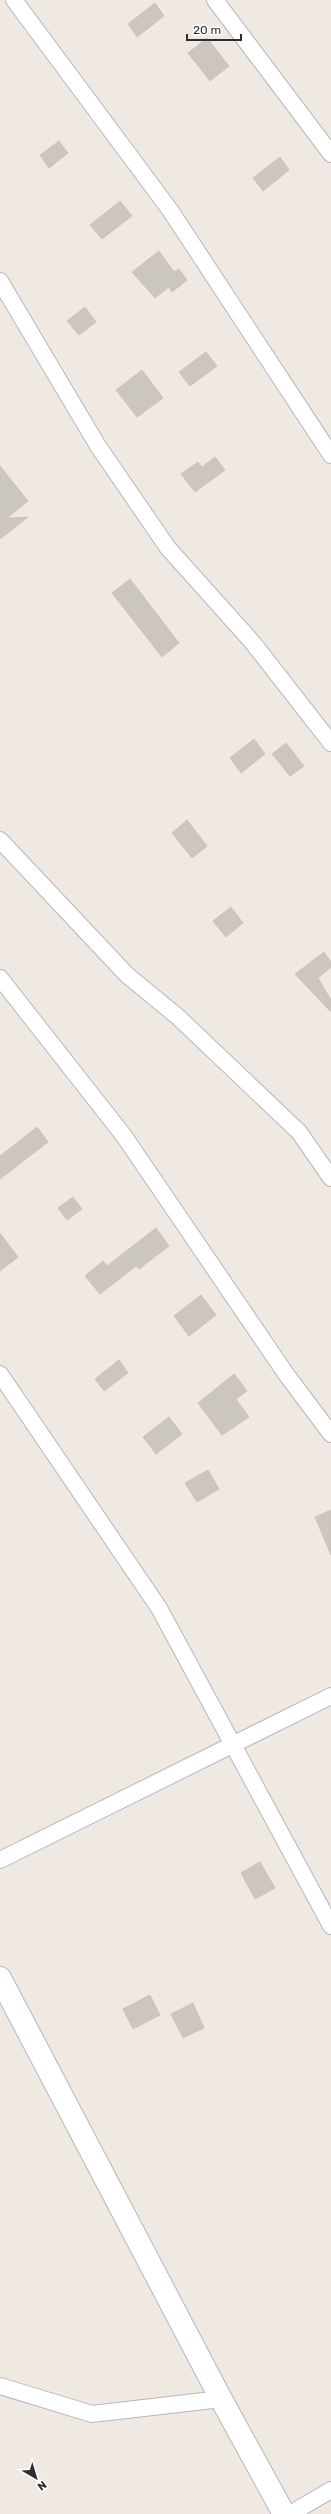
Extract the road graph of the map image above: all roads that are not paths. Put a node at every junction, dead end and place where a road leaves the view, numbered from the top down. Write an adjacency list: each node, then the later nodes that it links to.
1 (14, 0): 5 (street)
2 (215, 0): 3 (street)
3 (331, 154)
4 (0, 281): 6 (street)
5 (331, 455)
6 (331, 743)
7 (0, 840): 9 (street)
8 (0, 978): 11 (street)
9 (331, 1178)
10 (0, 1374): 13 (street)
11 (331, 1434)
12 (331, 1696): 13 (street)
13 (232, 1745): 14 (street); 15 (street)
14 (0, 1860)
15 (331, 1926)
16 (0, 1978): 18 (main road)
17 (0, 2386): 18 (street)
18 (221, 2399): 20 (main road)
19 (331, 2490): 21 (street)
20 (284, 2514)
21 (290, 2514)

